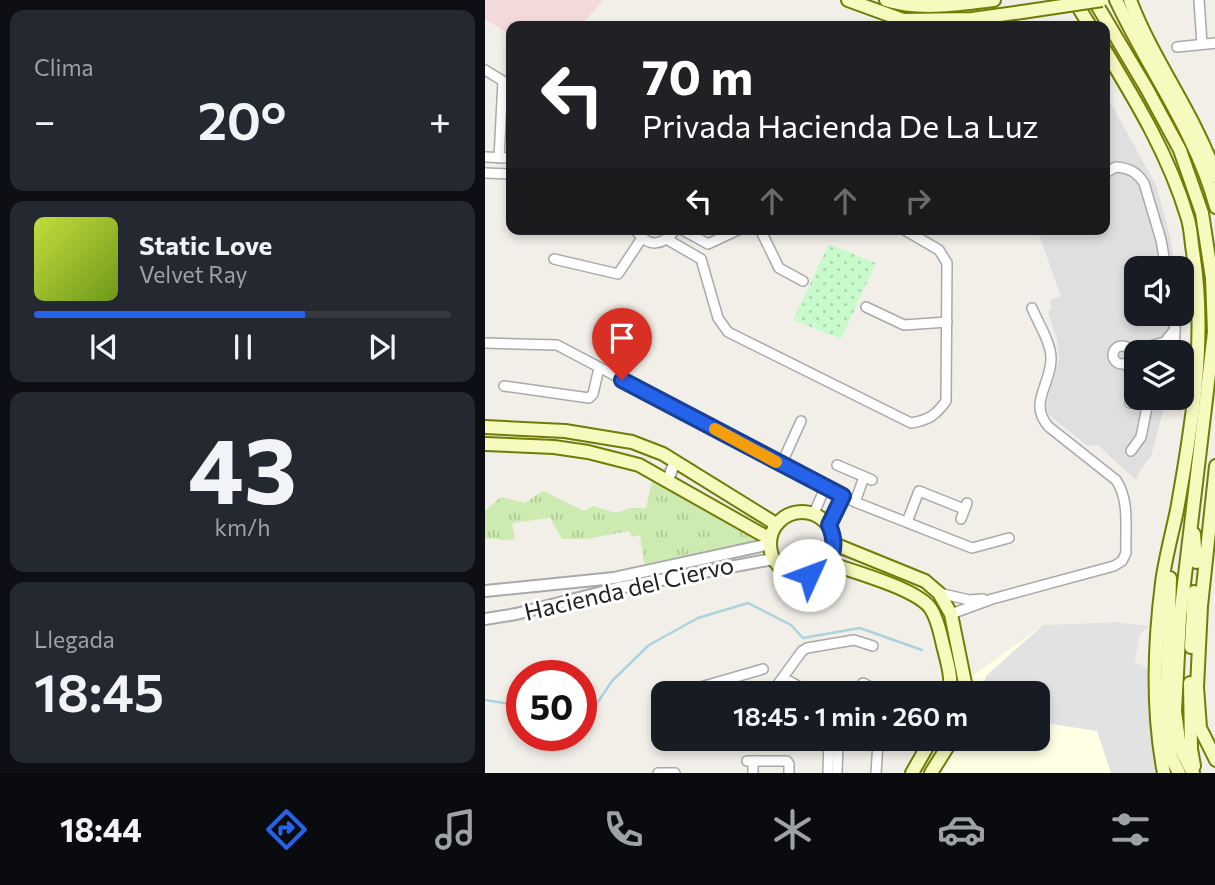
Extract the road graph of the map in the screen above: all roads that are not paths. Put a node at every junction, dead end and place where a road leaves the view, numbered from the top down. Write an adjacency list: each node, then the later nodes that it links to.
1 (848, 0): 10 (main road)
2 (886, 0): 3 (main road)
3 (994, 0)
4 (1074, 0): 12 (main road)
5 (1094, 0): 13 (main road)
6 (1102, 0): 11 (main road, bridge)
7 (1116, 0): 27 (main road)
8 (1130, 0): 26 (main road)
9 (1198, 1): 16 (street)
10 (938, 21)
11 (997, 21)
12 (1087, 21)
13 (1107, 21)
14 (1110, 27): 66 (main road)
15 (1215, 43): 16 (street)
16 (1202, 44): 17 (street)
17 (1177, 47)
18 (1110, 59): 73 (main road)
19 (485, 70): 21 (street)
20 (485, 157): 21 (street)
21 (499, 158): 22 (street)
22 (506, 158)
23 (1110, 170): 36 (street)
24 (485, 173): 25 (street)
25 (506, 174)
26 (1215, 176)
27 (1215, 207)
28 (640, 235): 34 (street)
29 (673, 235): 35 (street)
30 (691, 235): 31 (street)
31 (727, 235)
32 (763, 235): 38 (street)
33 (913, 235): 41 (street)
34 (642, 238): 35 (street); 37 (street)
35 (668, 240): 41 (street)
36 (1164, 256)
37 (554, 259)
38 (803, 281)
39 (866, 307): 41 (street)
40 (1032, 309): 81 (street)
41 (946, 322)
42 (1174, 326): 43 (street)
43 (1175, 329): 44 (street); 45 (street)
44 (1167, 340)
45 (1175, 340)
46 (485, 343): 49 (street)
47 (1124, 346): 48 (street)
48 (1124, 363)
49 (599, 368): 50 (street); 57 (street)
50 (504, 386)
51 (1146, 410): 55 (street)
52 (801, 421): 57 (street)
53 (485, 428): 56 (main road)
54 (485, 444): 60 (main road)
55 (1131, 451)
56 (675, 461): 60 (street); 69 (main road)
57 (781, 465): 62 (street)
58 (837, 465): 64 (street)
59 (1215, 467): 61 (main road)
60 (668, 480): 72 (main road)
61 (1213, 481): 76 (main road); 96 (main road)
62 (825, 488): 63 (street); 67 (street)
63 (843, 496): 64 (street); 70 (street)
64 (855, 502): 68 (street)
65 (964, 510): 68 (street)
66 (1191, 510): 76 (main road); 108 (main road)
67 (814, 513): 69 (main road); 70 (main road)
68 (907, 522): 71 (street)
69 (776, 524): 72 (main road)
70 (829, 525): 74 (main road)
71 (1009, 538)
72 (770, 542): 75 (main road); 78 (street, Hacienda del Ciervo)
73 (1171, 543): 106 (main road); 107 (main road)
74 (834, 544): 77 (main road); 80 (main road)
75 (773, 559): 77 (main road); 82 (street, Hacienda del Ciervo)
76 (1196, 562): 108 (main road)
77 (829, 563): 89 (main road)
78 (549, 584): 79 (street, Hacienda del Ciervo); 82 (street)
79 (485, 591)
80 (939, 593): 81 (street); 83 (main road)
81 (992, 599): 83 (street)
82 (551, 605): 84 (street, Hacienda del Ciervo)
83 (951, 614): 90 (main road)
84 (485, 619)
85 (873, 646): 88 (street)
86 (763, 669): 87 (street)
87 (722, 681)
88 (782, 681)
89 (950, 681)
90 (965, 681)
91 (831, 751): 101 (street)
92 (833, 751): 102 (street)
93 (877, 751): 103 (street)
94 (925, 751): 104 (main road)
95 (945, 751): 105 (main road)
96 (1215, 760)
97 (658, 773): 98 (street)
98 (675, 773)
99 (753, 773): 100 (street)
100 (789, 773)
101 (828, 773)
102 (837, 773)
103 (876, 773)
104 (912, 773)
105 (931, 773)
106 (1164, 773)
107 (1179, 773)
108 (1194, 773)

